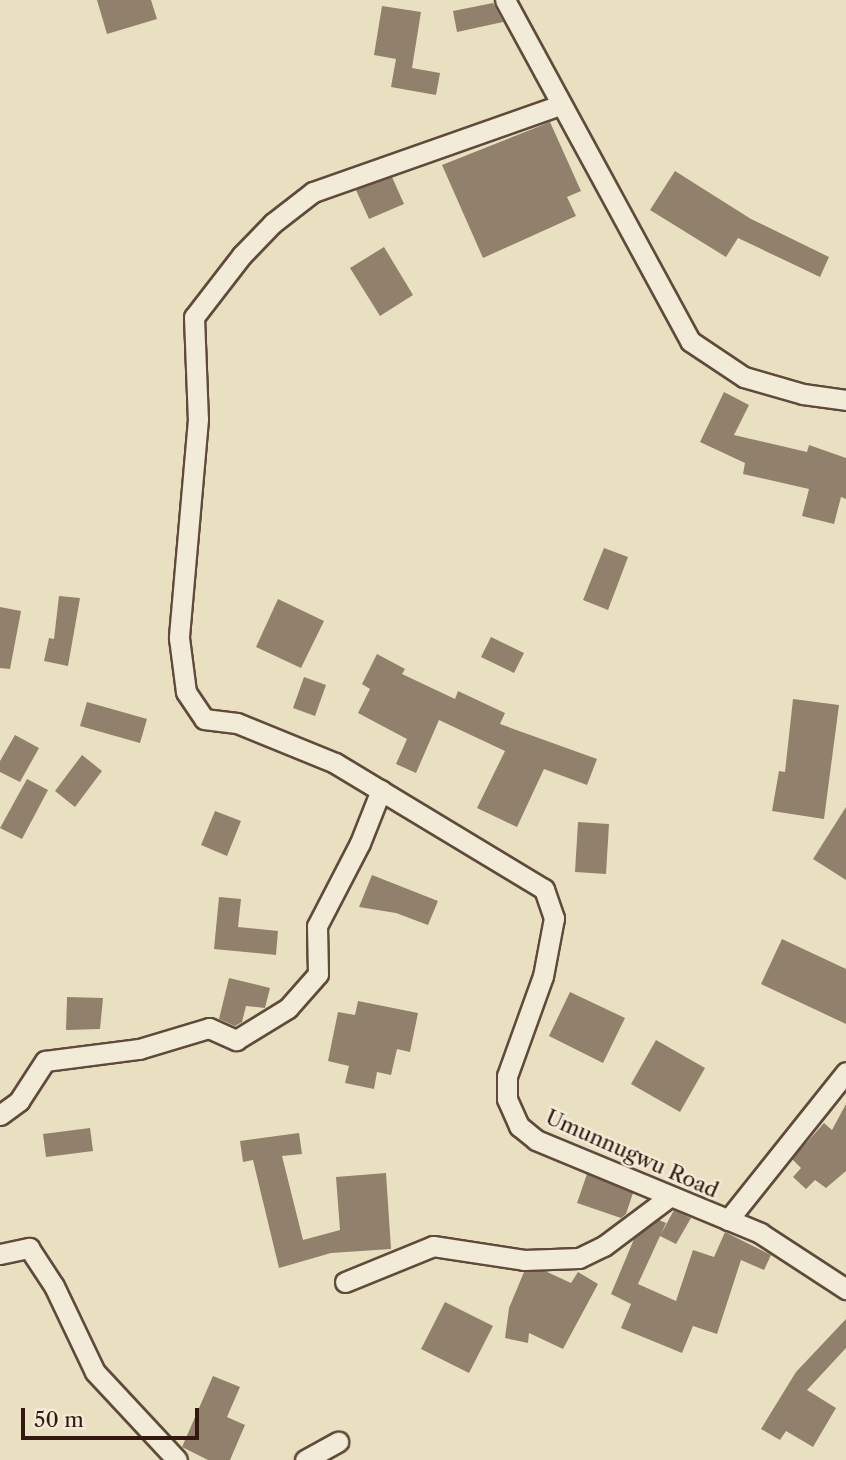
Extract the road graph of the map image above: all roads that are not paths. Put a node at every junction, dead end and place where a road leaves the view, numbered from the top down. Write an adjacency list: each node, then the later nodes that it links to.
1 (505, 0): 2 (street)
2 (560, 105): 3 (street); 4 (street, Umunnugwu Road)
3 (846, 400)
4 (381, 790): 6 (street); 7 (street, Umunnugwu Road)
5 (846, 1072): 8 (street)
6 (0, 1115)
7 (668, 1198): 8 (street, Umunnugwu Road); 10 (street)
8 (728, 1220): 11 (street, Umunnugwu Road)
9 (0, 1254): 13 (street)
10 (345, 1282)
11 (846, 1289)
12 (338, 1443): 14 (street)
13 (177, 1460)
14 (305, 1460)

